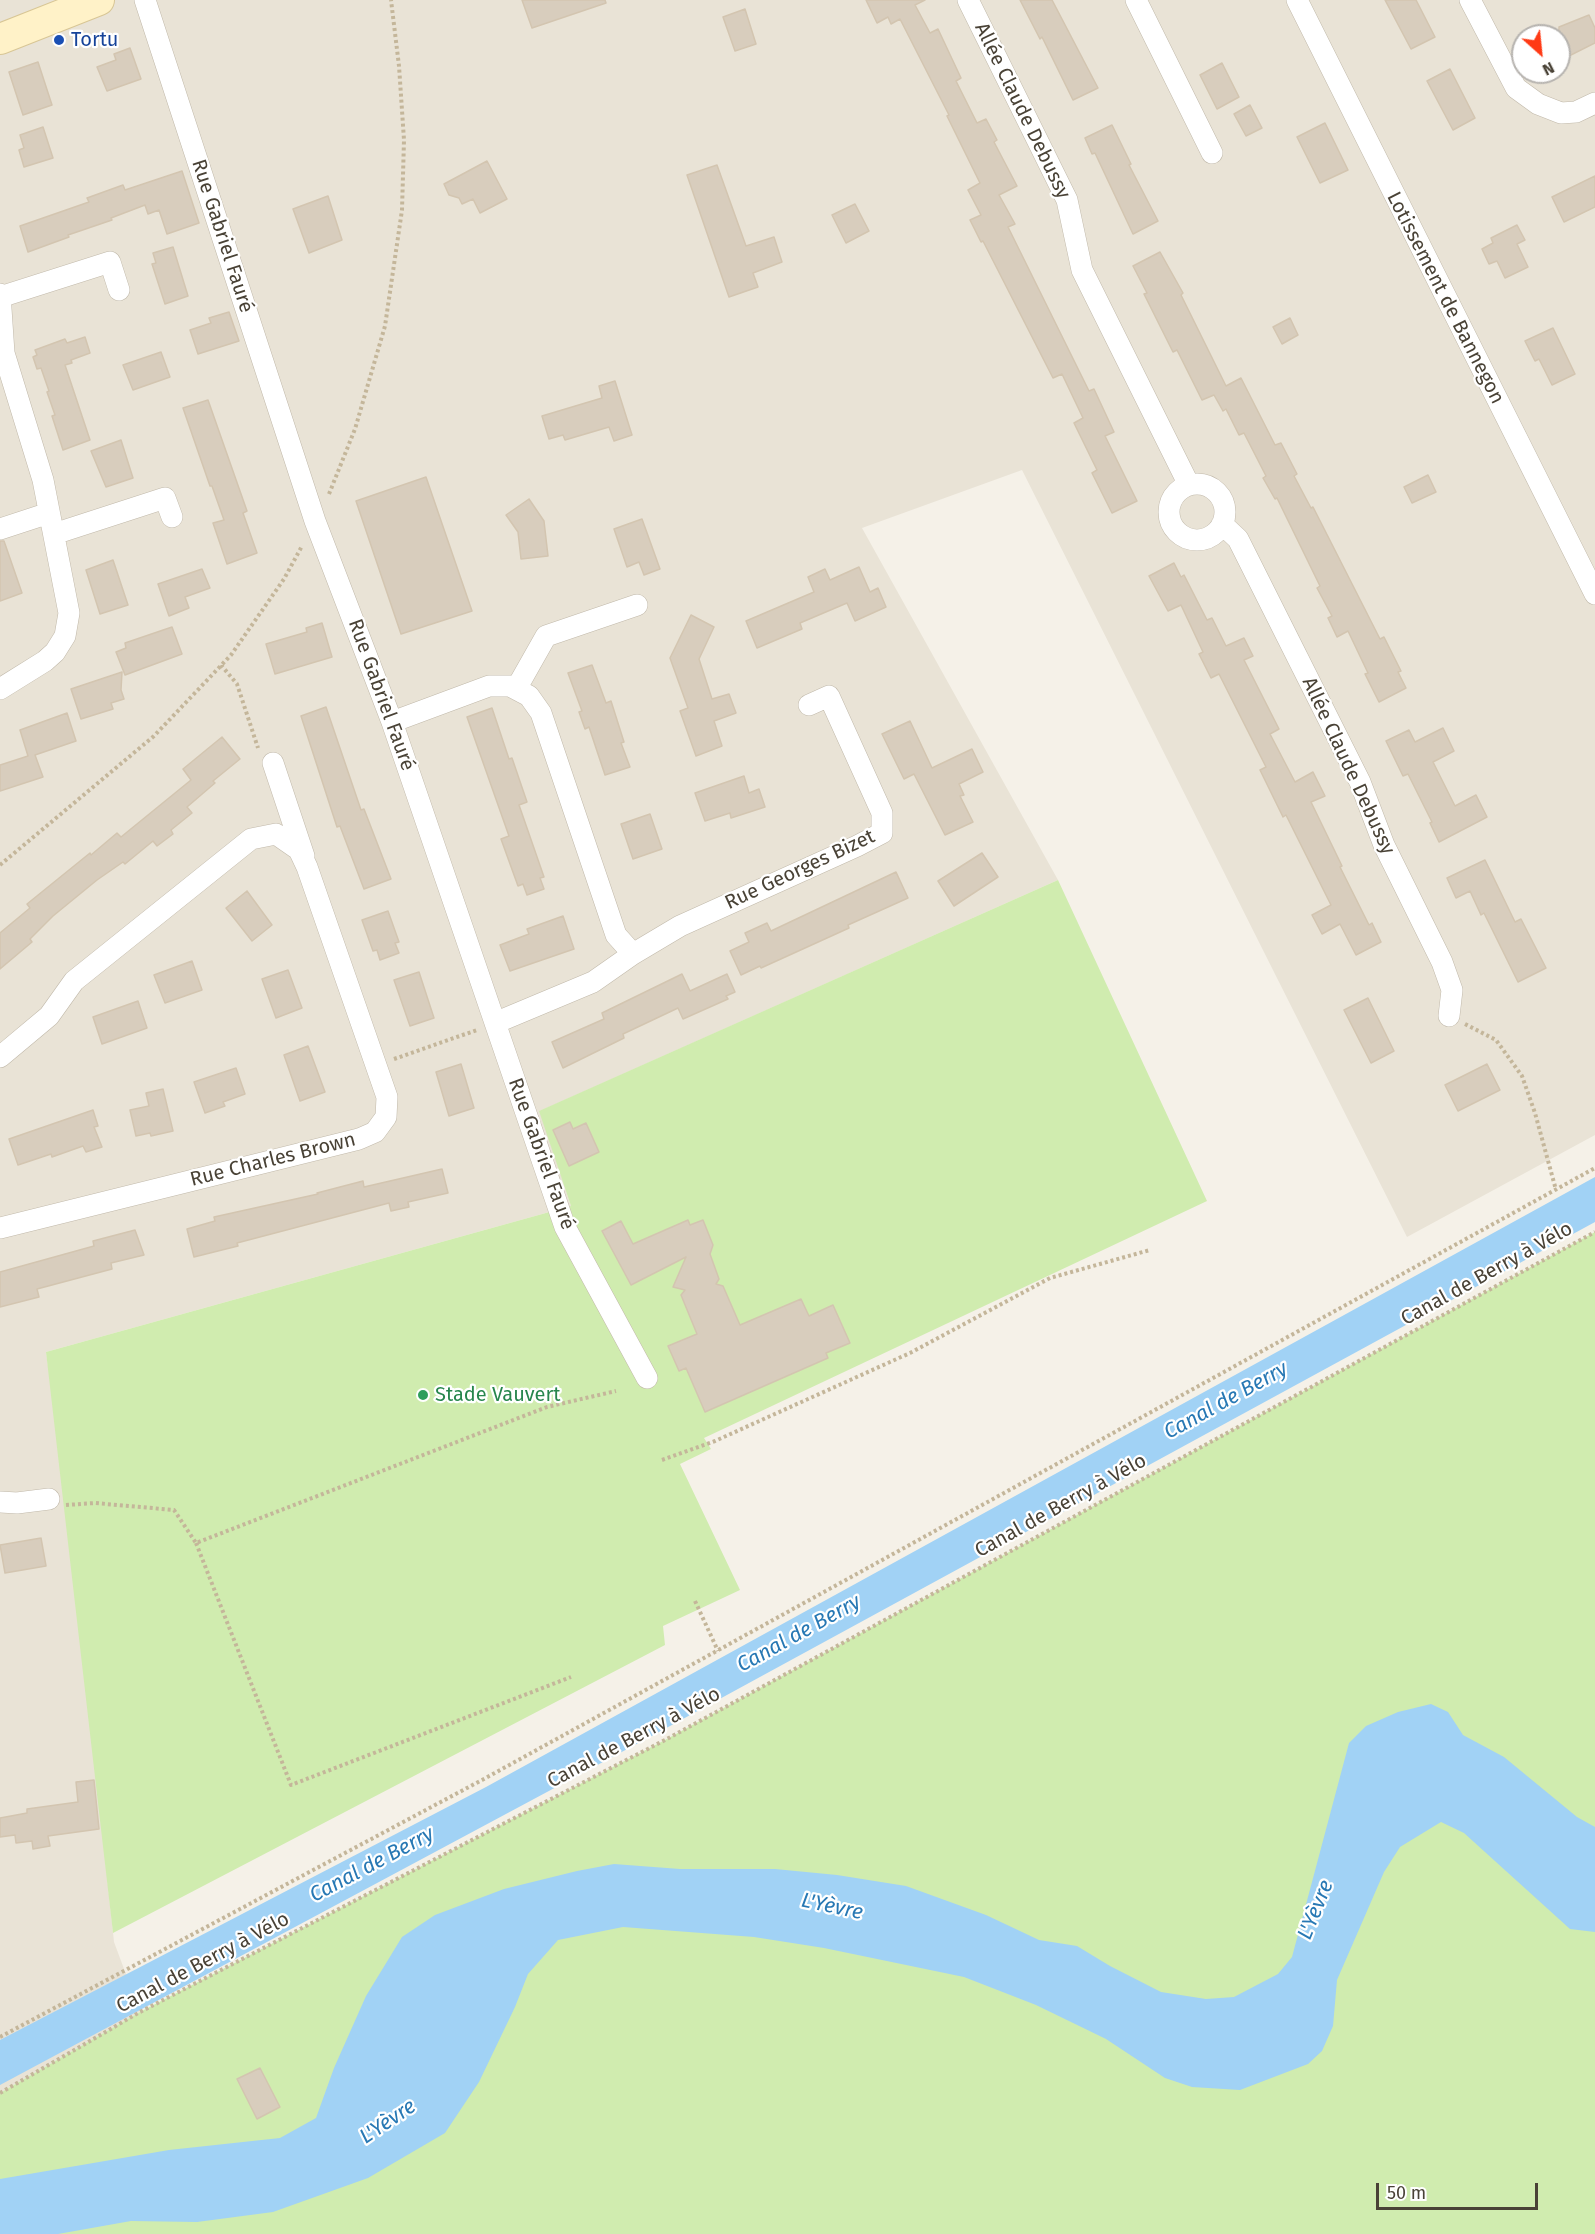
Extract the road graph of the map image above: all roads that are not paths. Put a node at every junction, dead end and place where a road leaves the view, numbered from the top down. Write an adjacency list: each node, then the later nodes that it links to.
1 (99, 0): 7 (main road)
2 (145, 0): 22 (street, Rue Gabriel Fauré)
3 (968, 0): 12 (street, Allée Claude Debussy)
4 (1136, 0): 9 (street)
5 (1297, 0): 17 (street, Lotissement de Bannegon)
6 (1470, 0): 8 (street)
7 (0, 39)
8 (1595, 103)
9 (1212, 153)
10 (119, 290): 11 (street)
11 (0, 296): 14 (street)
12 (1189, 485): 15 (street); 15 (street)
13 (172, 517): 14 (street)
14 (51, 524): 16 (street); 19 (street)
15 (1222, 524): 26 (street, Allée Claude Debussy)
16 (0, 529)
17 (1595, 594)
18 (637, 605): 20 (street)
19 (0, 689)
20 (516, 689): 22 (street); 25 (street)
21 (809, 705): 25 (street, Rue Georges Bizet)
22 (392, 722): 27 (street, Rue Gabriel Fauré)
23 (273, 763): 24 (street, Rue Charles Brown)
24 (307, 867): 28 (street, Rue Charles Brown); 29 (street, Rue Charles Brown)
25 (633, 954): 27 (street, Rue Georges Bizet)
26 (1449, 1016)
27 (495, 1023): 30 (street, Rue Gabriel Fauré)
28 (0, 1057)
29 (0, 1228)
30 (647, 1378)
31 (49, 1499): 32 (street)
32 (0, 1502)

